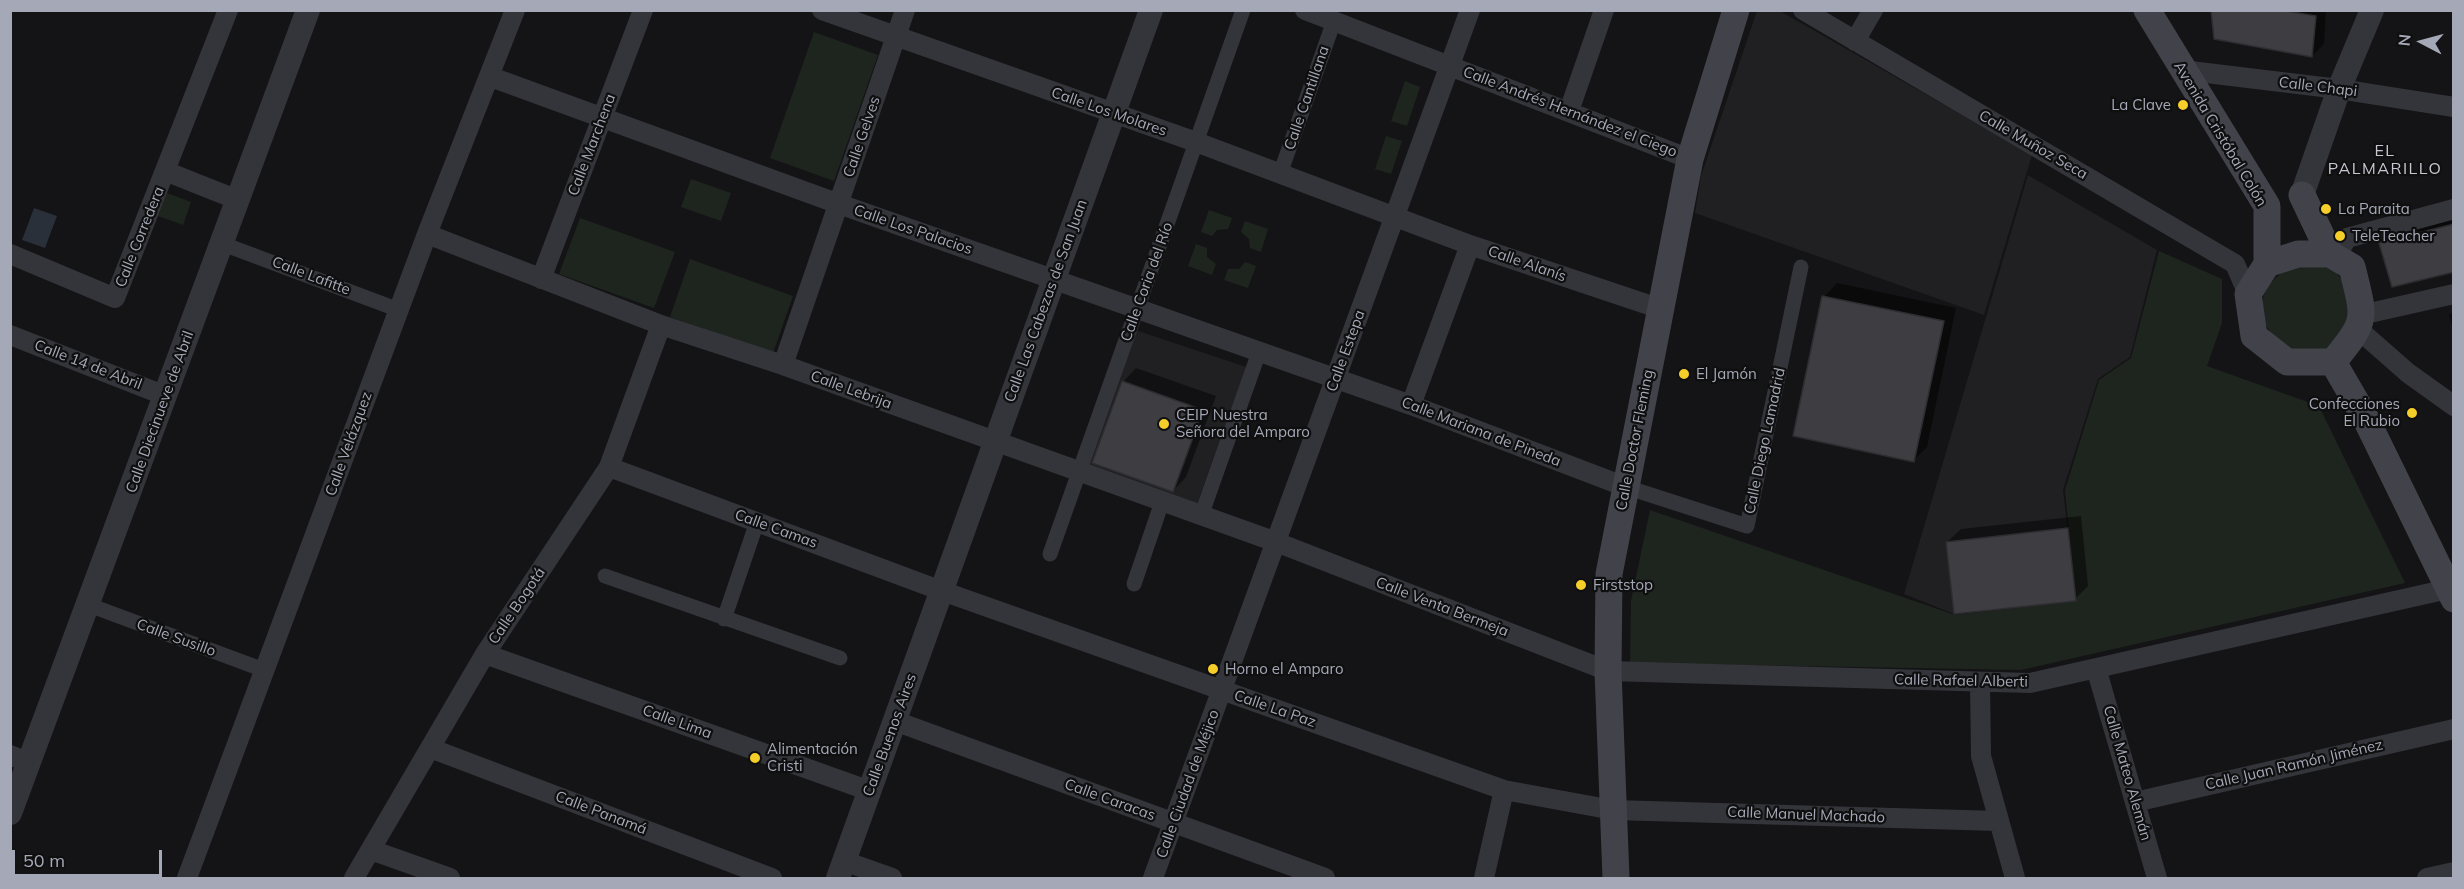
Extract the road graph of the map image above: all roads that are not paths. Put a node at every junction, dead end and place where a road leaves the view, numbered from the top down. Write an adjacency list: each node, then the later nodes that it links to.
1 (228, 10): 30 (street, Calle Corredera)
2 (309, 10): 33 (street, Calle Diecinueve de Abril)
3 (515, 10): 22 (street, Calle Velázquez)
4 (644, 10): 27 (street, Calle Marchena)
5 (822, 10): 18 (street, Calle Los Molares)
6 (905, 10): 18 (street, Calle Gelves)
7 (1151, 10): 26 (street, Calle Las Cabezas de San Juan)
8 (1243, 10): 28 (street, Calle Coria del Río)
9 (1305, 10): 17 (street, Calle Andrés Hernández el Ciego)
10 (1470, 10): 20 (street, Calle Estepa)
11 (1604, 10): 25 (street)
12 (1736, 10): 29 (main road, Calle Doctor Fleming)
13 (1803, 10): 19 (street, Calle Muñoz Seca)
14 (1873, 10): 19 (street)
15 (2147, 10): 21 (main road, Avenida Cristóbal Colón)
16 (2372, 10): 23 (street)
17 (1334, 21): 20 (street, Calle Andrés Hernández el Ciego); 31 (street, Calle Cantillana)
18 (896, 38): 26 (street, Calle Los Molares); 34 (street, Calle Gelves)
19 (1855, 41): 46 (street, Calle Muñoz Seca)
20 (1449, 66): 25 (street, Calle Andrés Hernández el Ciego); 36 (street, Calle Estepa)
21 (2182, 70): 23 (street, Calle Chapi); 42 (main road, Avenida Cristóbal Colón)
22 (491, 77): 27 (street, Calle Los Palacios); 37 (street, Calle Velázquez)
23 (2339, 89): 24 (street, Calle Chapi); 32 (street)
24 (2454, 107)
25 (1569, 111): 29 (street, Calle Andrés Hernández el Ciego)
26 (1114, 114): 28 (street, Calle Los Molares); 45 (street, Calle Las Cabezas de San Juan)
27 (603, 117): 34 (street, Calle Los Palacios); 44 (street, Calle Marchena)
28 (1196, 142): 31 (street, Calle Los Molares); 48 (street, Calle Coria del Río)
29 (1690, 159): 49 (main road, Calle Doctor Fleming)
30 (165, 171): 33 (street, Calle Corredera); 40 (street, Calle Corredera)
31 (1280, 174): 36 (street, Calle Los Molares)
32 (2302, 195): 41 (main road)
33 (238, 200): 38 (street, Calle Diecinueve de Abril)
34 (839, 204): 45 (street, Calle Los Palacios); 56 (street, Calle Gelves)
35 (2454, 209): 41 (street)
36 (1395, 215): 39 (street, Calle Alanís); 57 (street, Calle Estepa)
37 (427, 234): 44 (street, Calle Lebrija); 50 (street, Calle Velázquez)
38 (223, 244): 50 (street, Calle Lafitte); 58 (street, Calle Diecinueve de Abril)
39 (1470, 245): 49 (street, Calle Alanís); 59 (street)
40 (10, 254)
41 (2333, 255): 42 (main road); 51 (main road)
42 (2267, 264): 46 (main road)
43 (1801, 267): 64 (street, Calle Diego Lamadrid)
44 (541, 279): 52 (street, Calle Lebrija)
45 (1054, 279): 48 (street, Calle Los Palacios); 61 (street, Calle Las Cabezas de San Juan)
46 (2248, 294): 55 (main road)
47 (2454, 294): 51 (street)
48 (1138, 309): 54 (street, Calle Los Palacios); 63 (street, Calle Coria del Río)
49 (1661, 309): 64 (main road, Calle Doctor Fleming)
50 (399, 310): 79 (street, Calle Velázquez)
51 (2361, 320): 55 (main road); 60 (street)
52 (661, 325): 56 (street, Calle Lebrija); 62 (street, Calle Bogotá)
53 (10, 335): 58 (street, Calle 14 de Abril)
54 (1259, 352): 57 (street, Calle Los Palacios); 66 (street)
55 (2333, 362): 73 (main road)
56 (783, 365): 61 (street, Calle Lebrija)
57 (1336, 379): 59 (street, Calle Mariana de Pineda); 68 (street, Calle Estepa)
58 (166, 396): 74 (street, Calle Diecinueve de Abril)
59 (1411, 405): 64 (street, Calle Mariana de Pineda)
60 (2454, 406)
61 (995, 443): 63 (street, Calle Lebrija); 72 (street, Calle Las Cabezas de San Juan)
62 (609, 467): 67 (street, Calle Camas); 76 (street, Calle Bogotá)
63 (1078, 472): 65 (street, Calle Lebrija); 69 (street, Calle Coria del Río)
64 (1626, 487): 80 (main road, Calle Doctor Fleming)
65 (1162, 502): 66 (street, Calle Lebrija); 71 (street)
66 (1201, 516): 68 (street, Calle Lebrija)
67 (757, 522): 72 (street, Calle Camas); 75 (street)
68 (1276, 542): 80 (street, Calle Venta Bermeja); 82 (street, Calle Estepa)
69 (1050, 554)
70 (605, 576): 75 (street)
71 (1134, 584)
72 (942, 591): 82 (street, Calle La Paz); 83 (street, Calle Buenos Aires)
73 (2451, 594): 78 (street, Calle Rafael Alberti)
74 (89, 605): 79 (street, Calle Susillo); 86 (street, Calle Diecinueve de Abril)
75 (724, 619): 77 (street)
76 (485, 654): 85 (street, Calle Bogotá); 88 (street, Calle Lima)
77 (840, 658)
78 (2097, 668): 81 (street, Calle Rafael Alberti); 89 (street, Calle Mateo Alemán)
79 (264, 670): 97 (street, Calle Velázquez)
80 (1608, 671): 81 (street, Calle Rafael Alberti); 90 (main road, Calle Doctor Fleming)
81 (1980, 683): 92 (street)
82 (1222, 690): 87 (street, Calle La Paz); 93 (street, Calle Ciudad de Méjico)
83 (895, 721): 88 (street, Calle Buenos Aires); 93 (street, Calle Caracas)
84 (2454, 729): 89 (street, Calle Juan Ramón Jiménez)
85 (430, 748): 94 (street, Calle Bogotá); 100 (street, Calle Panamá)
86 (20, 759): 91 (street, Calle Diecinueve de Abril)
87 (1504, 790): 90 (street, Calle La Paz); 104 (street)
88 (870, 791): 95 (street, Calle Buenos Aires)
89 (2135, 802): 107 (street, Calle Mateo Alemán)
90 (1613, 810): 92 (street, Calle Manuel Machado); 105 (main road, Calle Doctor Fleming)
91 (10, 813)
92 (1998, 821): 106 (street)
93 (1174, 823): 102 (street, Calle Ciudad de Méjico); 103 (street, Calle Caracas)
94 (370, 850): 98 (street, Calle Bogotá); 99 (street)
95 (841, 870): 101 (street)
96 (2454, 872): 108 (street)
97 (186, 879)
98 (354, 879)
99 (450, 879)
100 (772, 879)
101 (892, 879)
102 (1153, 879)
103 (1325, 879)
104 (1484, 879)
105 (1616, 879)
106 (2015, 879)
107 (2157, 879)
108 (2427, 879)

